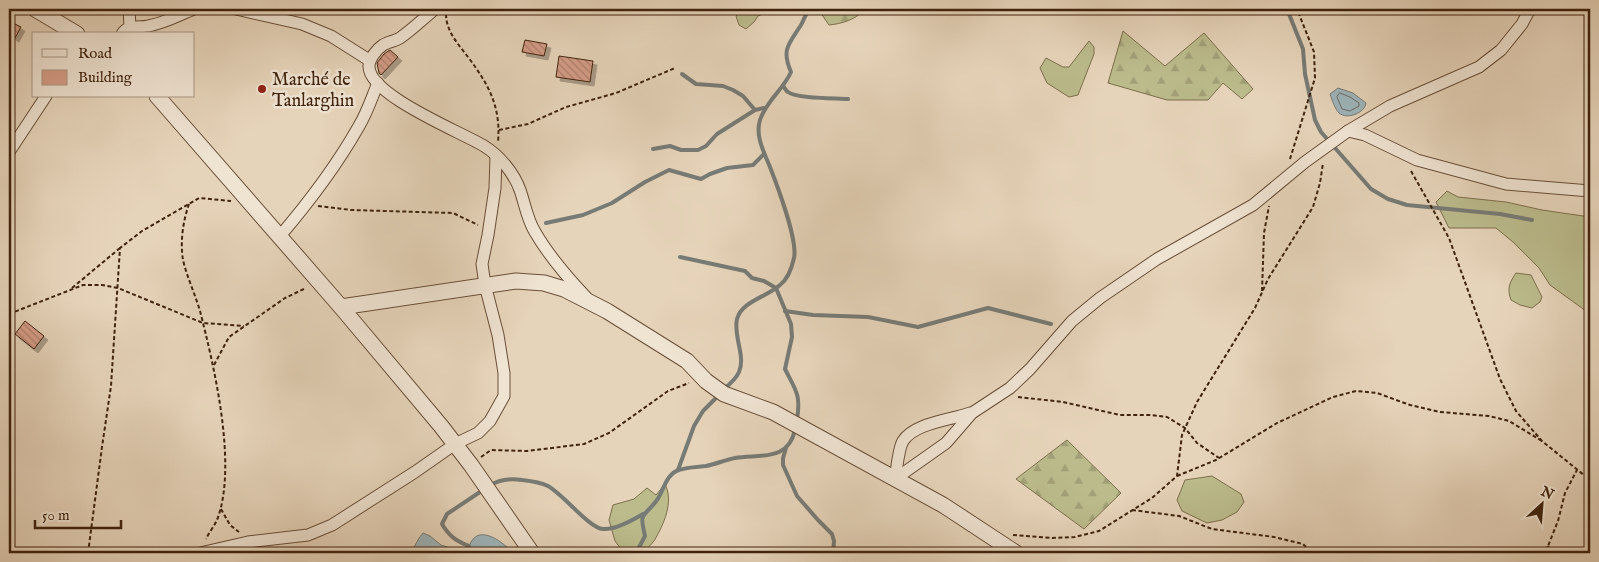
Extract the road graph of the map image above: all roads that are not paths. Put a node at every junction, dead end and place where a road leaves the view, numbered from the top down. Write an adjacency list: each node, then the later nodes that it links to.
1 (35, 9): 7 (street)
2 (129, 9): 8 (street)
3 (194, 9): 8 (street)
4 (236, 9): 11 (street)
5 (436, 9): 11 (street)
6 (1530, 9): 15 (street)
7 (50, 16): 9 (street); 10 (street)
8 (126, 30)
9 (57, 32)
10 (74, 32)
11 (369, 60): 12 (street)
12 (378, 83): 17 (street); 19 (street)
13 (45, 98): 16 (street)
14 (159, 98): 19 (street)
15 (1348, 131): 18 (street); 23 (street)
16 (9, 152)
17 (496, 156): 20 (street); 21 (street)
18 (1590, 191)
19 (280, 236): 22 (street)
20 (486, 285): 21 (street); 22 (street); 24 (street)
21 (592, 303): 25 (street)
22 (342, 307): 24 (street)
23 (972, 413): 25 (street); 25 (street)
24 (455, 444): 26 (street); 27 (street)
25 (895, 479): 28 (street)
26 (200, 553)
27 (532, 553)
28 (1016, 553)

